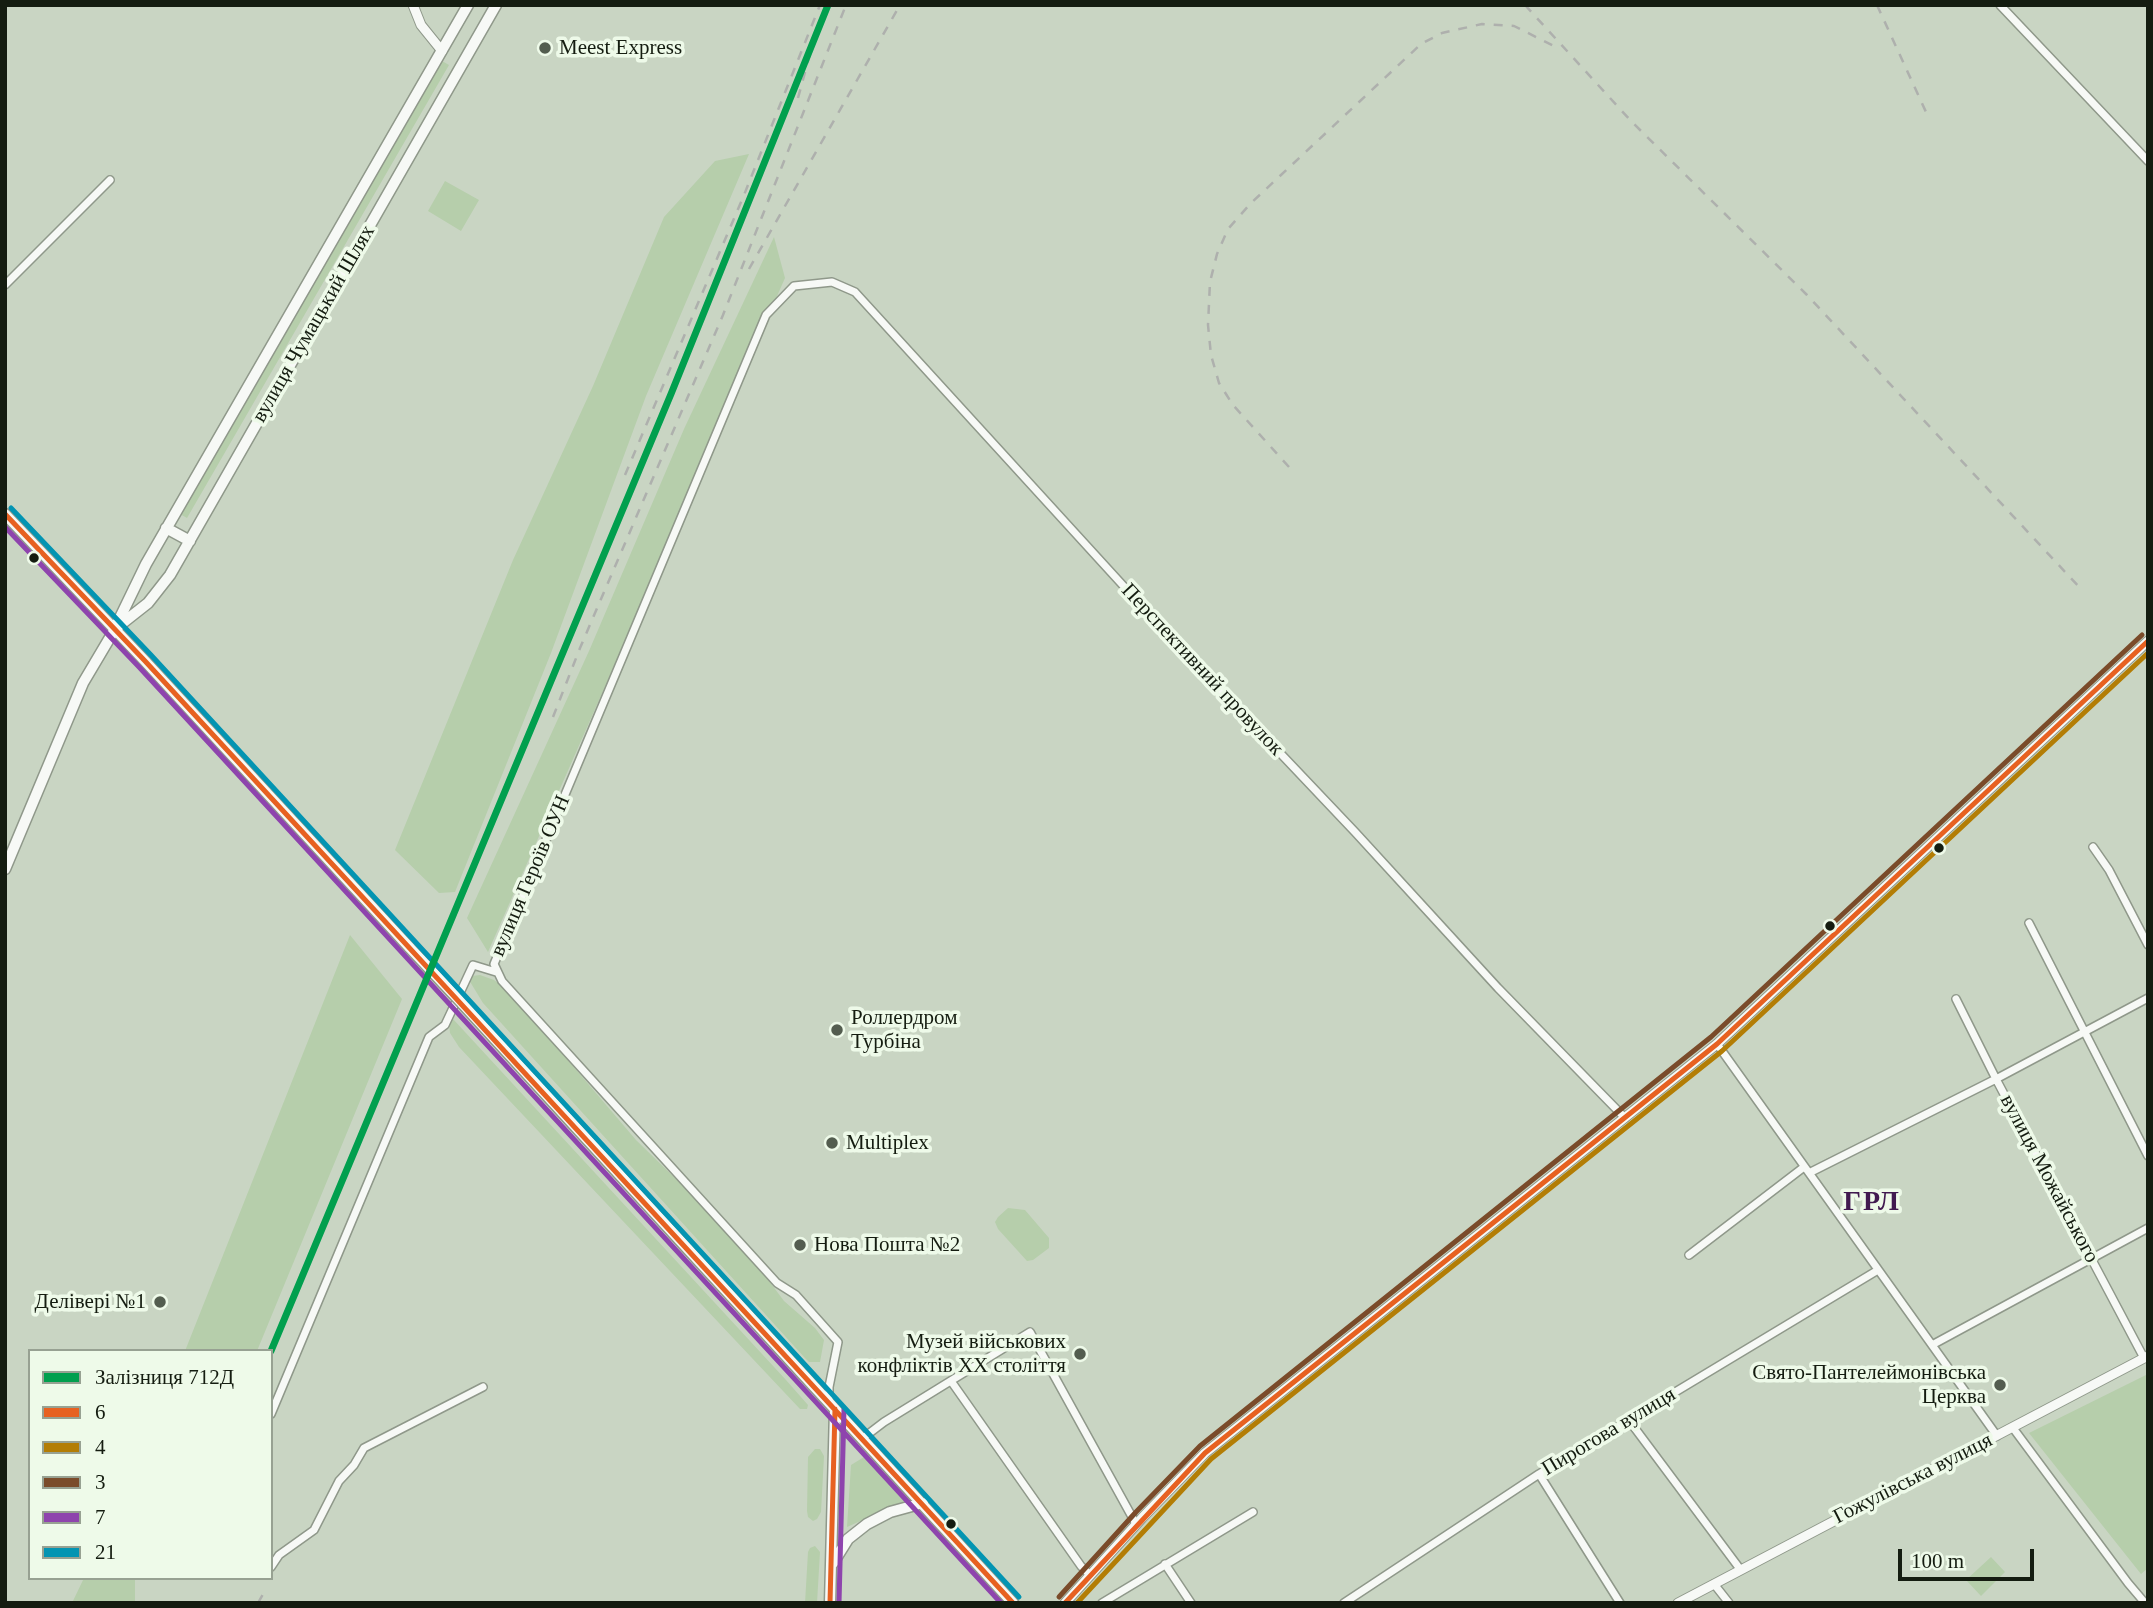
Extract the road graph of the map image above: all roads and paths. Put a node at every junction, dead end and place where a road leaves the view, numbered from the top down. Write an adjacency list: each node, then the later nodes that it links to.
1 (413, 5): 5 (street)
2 (468, 5): 5 (main road, вулиця Чумацький Шлях)
3 (496, 5): 6 (main road, вулиця Чумацький Шлях)
4 (2000, 5): 7 (street)
5 (442, 51): 6 (main road); 12 (main road, вулиця Чумацький Шлях)
6 (462, 65): 13 (main road, вулиця Чумацький Шлях)
7 (2148, 161)
8 (110, 180): 9 (street)
9 (5, 285)
10 (766, 315): 20 (street, вулиця Героїв ОУН); 26 (street, Перспективний провулок)
11 (5, 514): 14 (main road)
12 (166, 528): 13 (main road); 14 (main road, вулиця Чумацький Шлях)
13 (190, 541): 14 (main road, вулиця Чумацький Шлях)
14 (115, 629): 17 (main road, вулиця Чумацький Шлях); 37 (main road, bridge)
15 (2148, 641): 24 (street)
16 (2093, 847): 19 (street)
17 (5, 869)
18 (2029, 923): 23 (street)
19 (2148, 945)
20 (496, 972): 37 (street, вулиця Героїв ОУН); 38 (street)
21 (2148, 998): 23 (street)
22 (1956, 999): 25 (street, вулиця Можайського)
23 (2084, 1032): 25 (street); 27 (street)
24 (1717, 1044): 26 (street); 28 (street)
25 (1996, 1079): 28 (street); 31 (street, вулиця Можайського)
26 (1625, 1118): 46 (street)
27 (2148, 1156)
28 (1807, 1170): 30 (street); 32 (street)
29 (2148, 1228): 31 (street)
30 (1689, 1255)
31 (2091, 1258): 33 (street); 34 (street, вулиця Можайського)
32 (1878, 1270): 33 (street); 39 (street, Пирогова вулиця)
33 (1932, 1345): 41 (street)
34 (2146, 1357): 40 (street, Гожулівська вулиця)
35 (951, 1381): 42 (street); 46 (street); 51 (street)
36 (483, 1387): 48 (street)
37 (832, 1405): 42 (main road); 47 (main road)
38 (273, 1409)
39 (1628, 1419): 43 (street, Пирогова вулиця); 50 (street)
40 (2013, 1428): 41 (street, Гожулівська вулиця); 62 (street)
41 (1997, 1436): 50 (street, Гожулівська вулиця)
42 (863, 1438): 44 (main road)
43 (1539, 1474): 58 (street, Пирогова вулиця); 59 (street)
44 (923, 1503): 47 (main road); 54 (main road)
45 (1253, 1512): 49 (street)
46 (1136, 1524): 51 (street)
47 (832, 1563): 53 (main road)
48 (273, 1564)
49 (1165, 1564): 56 (street); 57 (street)
50 (1740, 1569): 52 (street, Гожулівська вулиця)
51 (1089, 1574): 55 (street)
52 (1714, 1584): 60 (street, Гожулівська вулиця); 61 (street)
53 (830, 1603)
54 (1013, 1603)
55 (1065, 1603)
56 (1102, 1603)
57 (1191, 1603)
58 (1344, 1603)
59 (1620, 1603)
60 (1678, 1603)
61 (1729, 1603)
62 (2146, 1603)

